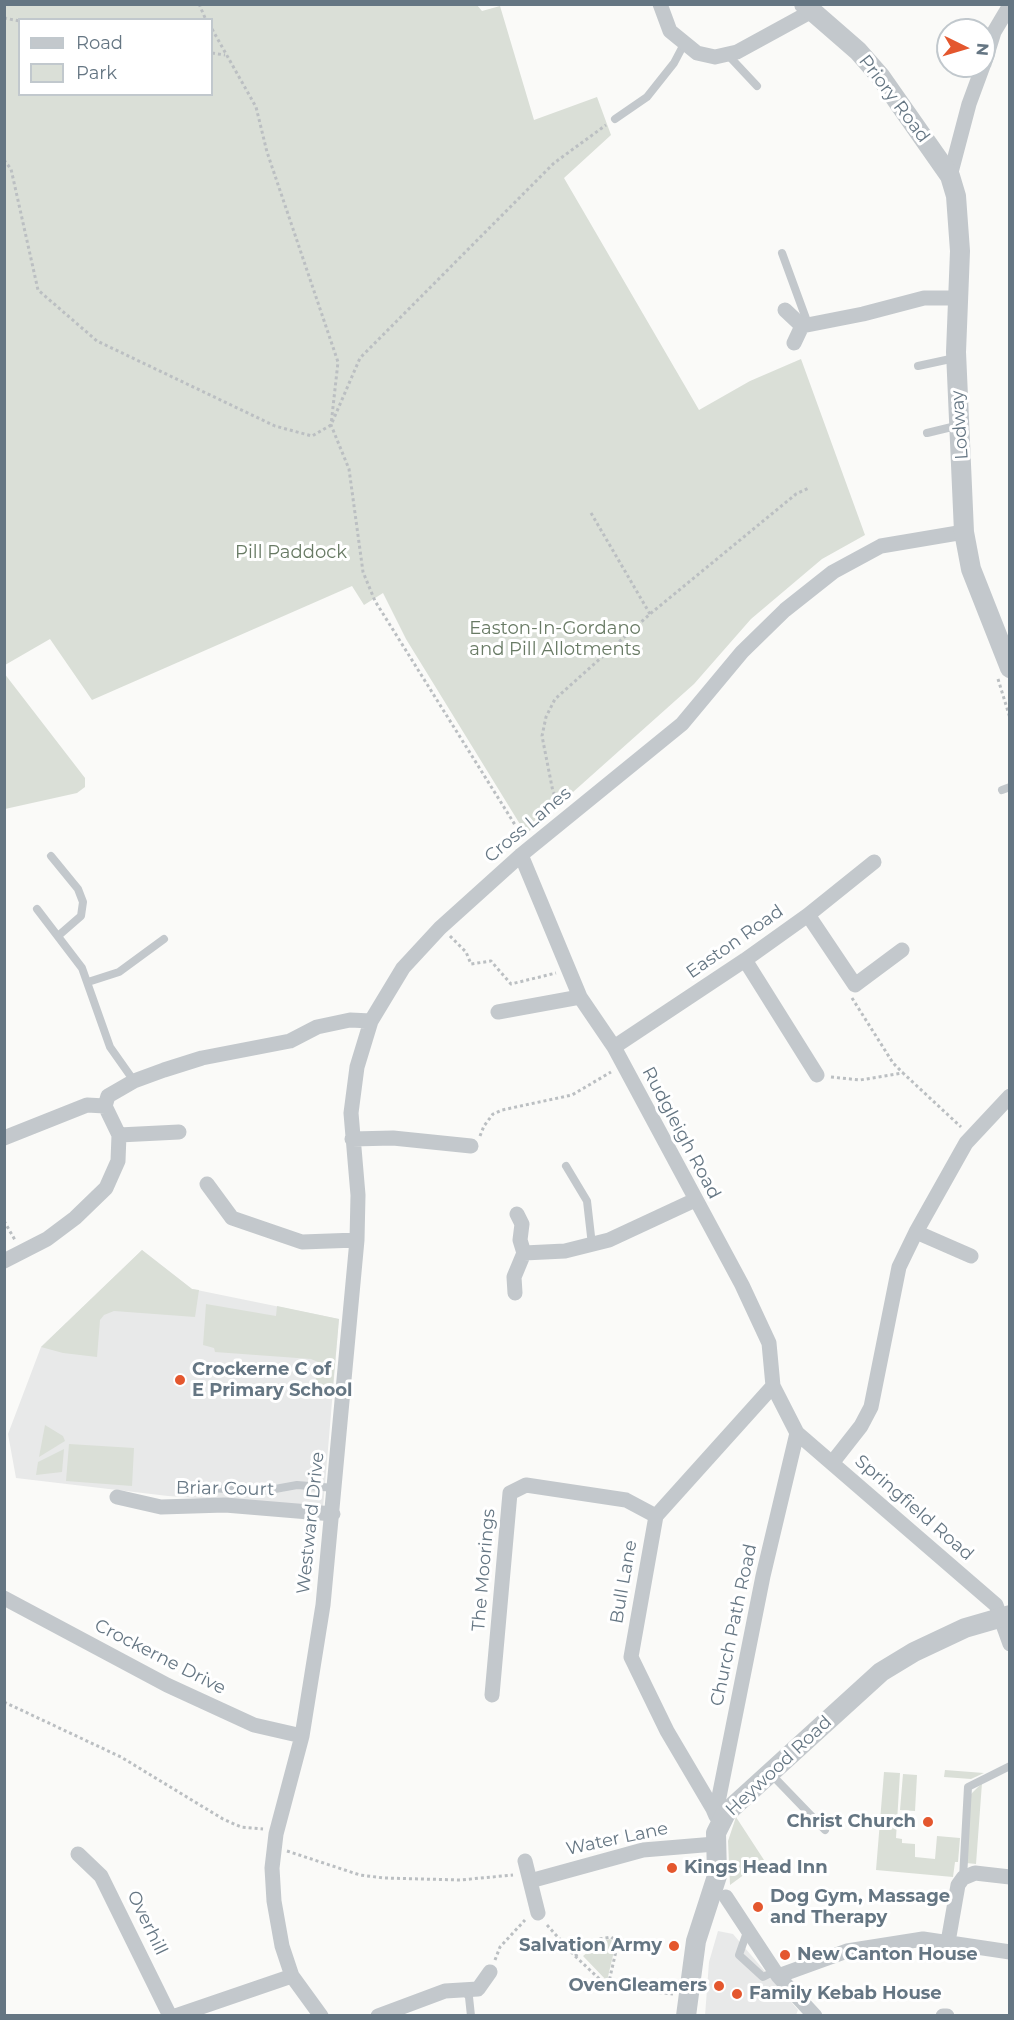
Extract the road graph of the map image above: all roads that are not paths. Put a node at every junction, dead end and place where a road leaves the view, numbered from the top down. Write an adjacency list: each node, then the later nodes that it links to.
1 (660, 4): 5 (street)
2 (1010, 5): 4 (street)
3 (808, 8): 6 (street); 10 (street, Priory Road)
4 (996, 29)
5 (684, 44): 6 (street); 9 (lane)
6 (727, 54): 8 (lane)
7 (979, 78): 10 (street)
8 (757, 86)
9 (615, 119)
10 (950, 177): 12 (street, Lodway)
11 (782, 253): 14 (lane)
12 (959, 298): 14 (street); 16 (street, Lodway)
13 (785, 310): 14 (street)
14 (805, 325): 15 (street)
15 (794, 343)
16 (956, 358): 17 (lane); 18 (street, Lodway)
17 (918, 366)
18 (961, 425): 19 (lane); 20 (street, Lodway)
19 (927, 433)
20 (964, 532): 21 (street, Lodway); 22 (street, Cross Lanes)
21 (1003, 672)
22 (526, 851): 32 (street, Rudgleigh Road); 34 (street, Cross Lanes)
23 (51, 856): 27 (lane)
24 (874, 862): 26 (street, Easton Road)
25 (37, 909): 27 (lane)
26 (808, 915): 29 (street); 30 (street, Easton Road)
27 (58, 936): 31 (lane)
28 (164, 939): 31 (lane)
29 (902, 950)
30 (745, 960): 35 (street, Easton Road); 36 (street)
31 (88, 982): 37 (lane)
32 (580, 997): 33 (street); 35 (street, Rudgleigh Road)
33 (498, 1012)
34 (371, 1021): 37 (street); 43 (street, Westward Drive)
35 (614, 1047): 47 (street, Rudgleigh Road)
36 (817, 1075)
37 (134, 1081): 39 (street)
38 (1010, 1096): 49 (street)
39 (105, 1106): 41 (street); 42 (street)
40 (179, 1132): 41 (street)
41 (119, 1135): 54 (street)
42 (4, 1138)
43 (352, 1139): 44 (street); 50 (street, Westward Drive)
44 (471, 1146)
45 (566, 1166): 51 (lane)
46 (207, 1184): 50 (street)
47 (695, 1200): 51 (street); 56 (street, Rudgleigh Road)
48 (517, 1214): 52 (street)
49 (916, 1232): 53 (street); 58 (street)
50 (357, 1240): 60 (street, Westward Drive)
51 (592, 1245): 52 (street)
52 (524, 1253): 55 (street)
53 (971, 1256)
54 (4, 1261)
55 (515, 1293)
56 (773, 1386): 57 (street, Rudgleigh Road); 63 (street)
57 (796, 1433): 58 (street, Springfield Road); 71 (street, Church Path Road)
58 (832, 1463): 65 (street, Springfield Road)
59 (209, 1488): 60 (lane)
60 (335, 1488): 62 (street, Westward Drive)
61 (117, 1497): 62 (street, Briar Court)
62 (333, 1514): 68 (street, Westward Drive)
63 (656, 1515): 67 (street, The Moorings); 71 (street, Bull Lane)
64 (4, 1598): 68 (street, Crockerne Drive)
65 (1005, 1615): 66 (street); 70 (street, Heywood Road)
66 (1010, 1644)
67 (492, 1695)
68 (303, 1736): 83 (street, Westward Drive)
69 (1010, 1766): 76 (lane)
70 (771, 1774): 71 (street, Heywood Road); 72 (lane)
71 (716, 1816): 73 (street, Heywood Road)
72 (825, 1830)
73 (715, 1844): 78 (street, Water Lane); 91 (street, Heywood Road)
74 (78, 1854): 86 (street, Overhill)
75 (1010, 1877): 76 (street)
76 (963, 1878): 79 (street)
77 (726, 1897): 82 (street)
78 (534, 1914)
79 (948, 1942): 80 (street); 82 (street)
80 (1010, 1952)
81 (490, 1972): 84 (street)
82 (776, 1973): 85 (street)
83 (292, 1976): 87 (street); 88 (street, Westward Drive)
84 (463, 1989): 89 (street); 90 (lane)
85 (812, 2015)
86 (170, 2016)
87 (175, 2016)
88 (321, 2016)
89 (378, 2016)
90 (471, 2016)
91 (686, 2016)

